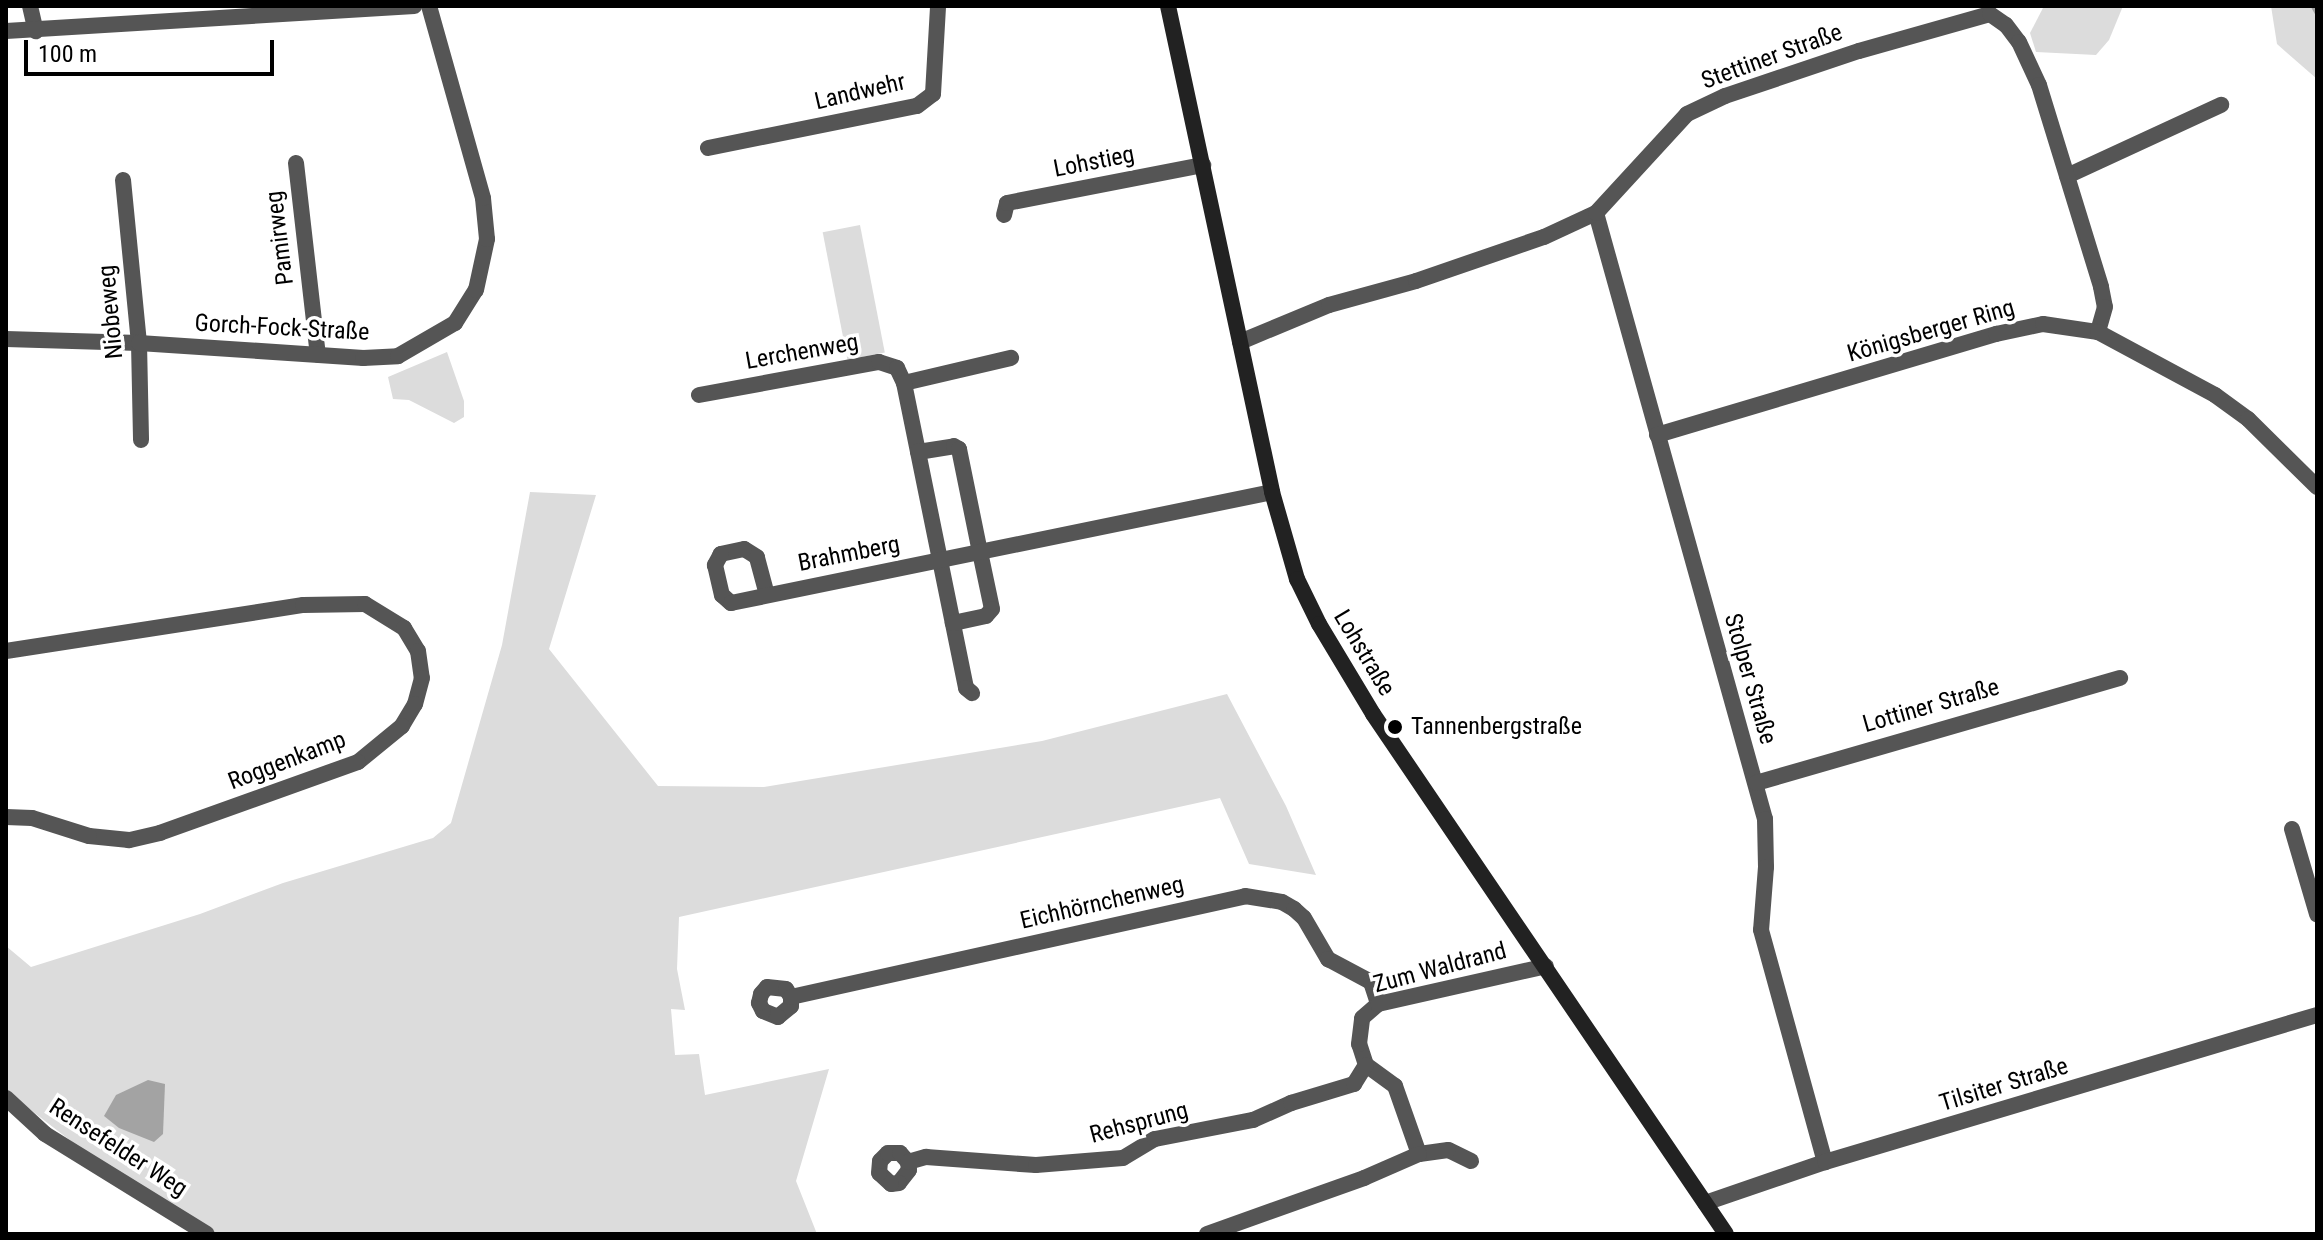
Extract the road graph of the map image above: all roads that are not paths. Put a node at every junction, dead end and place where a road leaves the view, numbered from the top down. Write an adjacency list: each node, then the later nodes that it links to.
1 (30, 6): 8 (street)
2 (414, 6): 8 (street)
3 (429, 6): 21 (street, Gorch-Fock-Straße)
4 (938, 6): 10 (street, Landwehr)
5 (1168, 6): 12 (main road, Lohstraße)
6 (1991, 10): 13 (street, Stettiner Straße); 15 (street, Stettiner Straße)
7 (6, 31): 8 (street)
8 (36, 31)
9 (2221, 105): 13 (street)
10 (708, 148)
11 (296, 163): 21 (street, Pamirweg)
12 (1203, 165): 16 (street, Lohstieg); 19 (main road, Lohstraße)
13 (2067, 176): 17 (street, Stettiner Straße)
14 (123, 180): 20 (street, Niobeweg)
15 (1596, 213): 19 (street, Stettiner Straße); 25 (street, Stolper Straße)
16 (1004, 215)
17 (2098, 332): 25 (street, Königsberger Ring); 28 (street, Königsberger Ring)
18 (6, 339): 20 (street, Gorch-Fock-Straße)
19 (1240, 342): 29 (main road, Lohstraße)
20 (139, 343): 21 (street, Gorch-Fock-Straße); 26 (street, Niobeweg)
21 (318, 355)
22 (1011, 358): 23 (street)
23 (904, 383): 24 (street, Lerchenweg); 27 (street)
24 (699, 395)
25 (1657, 435): 37 (street, Stolper Straße)
26 (141, 440)
27 (918, 452): 30 (street); 31 (street)
28 (2317, 487)
29 (1272, 492): 30 (street); 41 (main road, Lohstraße)
30 (980, 552): 31 (street); 33 (street)
31 (941, 561): 32 (street, Brahmberg); 33 (street)
32 (767, 595)
33 (953, 623): 36 (street)
34 (6, 651): 38 (street, Roggenkamp)
35 (2120, 678): 37 (street, Lottiner Straße)
36 (972, 693)
37 (1756, 783): 50 (street, Stolper Straße)
38 (6, 817)
39 (2292, 829): 40 (street)
40 (2317, 914)
41 (1546, 966): 43 (street, Zum Waldrand); 51 (main road, Lohstraße)
42 (791, 997): 43 (street, Eichhörnchenweg)
43 (1378, 1004): 45 (street, Zum Waldrand)
44 (2317, 1015): 50 (street, Tilsiter Straße)
45 (1366, 1065): 47 (street); 49 (street, Rehsprung)
46 (6, 1098): 52 (street, Rensefelder Weg)
47 (1419, 1154): 48 (street); 53 (street)
48 (1471, 1161)
49 (908, 1162)
50 (1825, 1162): 51 (street, Tilsiter Straße)
51 (1705, 1203): 54 (main road, Lohstraße)
52 (207, 1234)
53 (1207, 1234)
54 (1726, 1234)

